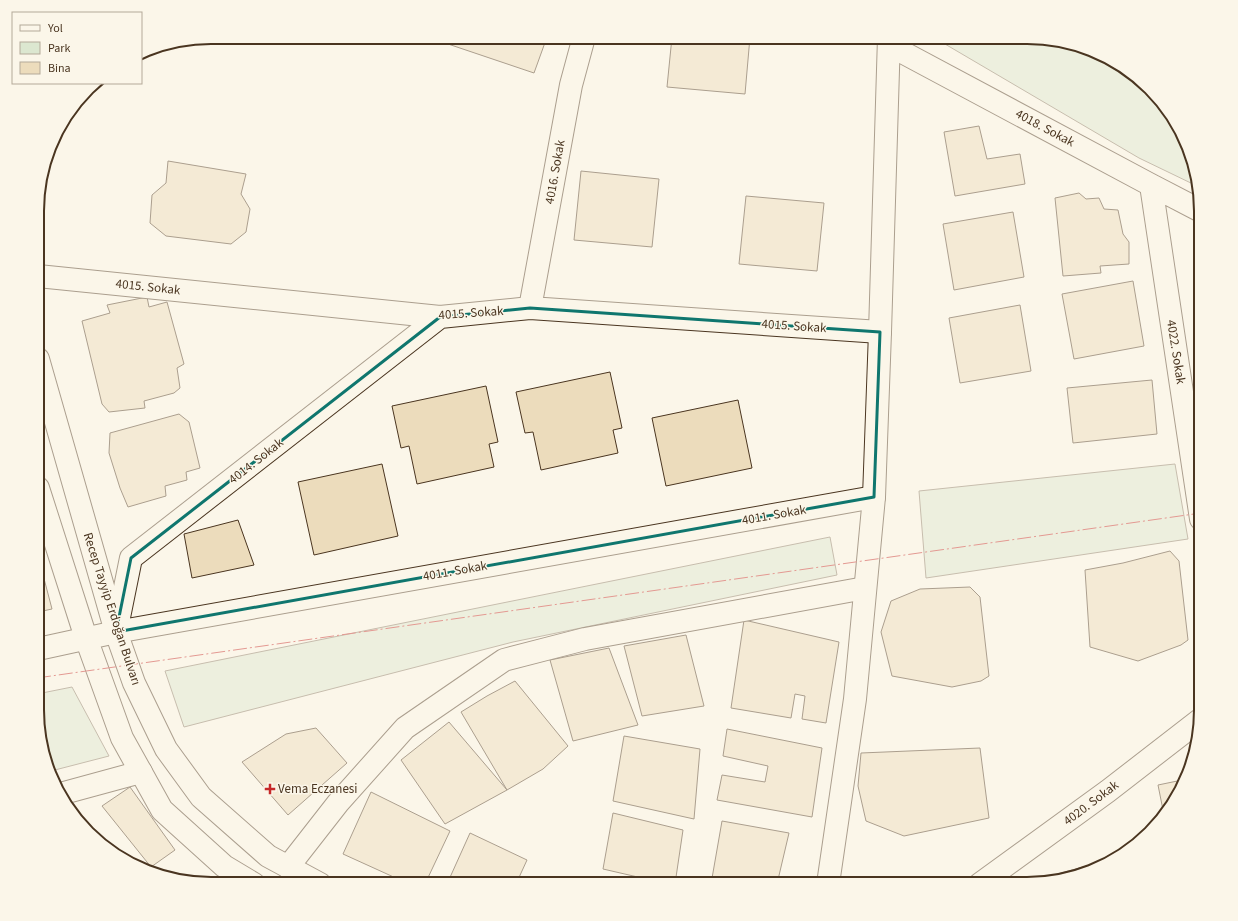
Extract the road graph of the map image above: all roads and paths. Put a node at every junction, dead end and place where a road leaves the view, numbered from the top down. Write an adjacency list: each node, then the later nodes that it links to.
1 (582, 44): 7 (street, 4016. Sokak)
2 (889, 44): 9 (street)
3 (894, 44): 4 (street, 4018. Sokak)
4 (1150, 185): 5 (street, 4018. Sokak); 11 (street, 4022. Sokak)
5 (1194, 207)
6 (44, 277): 8 (street, 4015. Sokak)
7 (530, 308): 8 (street, 4015. Sokak); 9 (street, 4015. Sokak)
8 (440, 317): 15 (street, 4014. Sokak)
9 (880, 332): 12 (street)
10 (44, 380): 15 (street, Recep Tayyip Erdoğan Bulvarı)
11 (1194, 473)
12 (874, 497): 14 (street); 15 (street, 4011. Sokak)
13 (44, 507): 16 (street)
14 (865, 588): 21 (street); 24 (street)
15 (116, 632): 16 (street, 4011. Sokak); 21 (street, Recep Tayyip Erdoğan Bulvarı)
16 (86, 638): 17 (street, 4011. Sokak); 19 (street)
17 (44, 648)
18 (1194, 725): 25 (street, 4020. Sokak)
19 (141, 772): 20 (street); 22 (street)
20 (65, 793)
21 (288, 867): 23 (street, Recep Tayyip Erdoğan Bulvarı)
22 (242, 877)
23 (307, 877)
24 (829, 877)
25 (990, 877)

